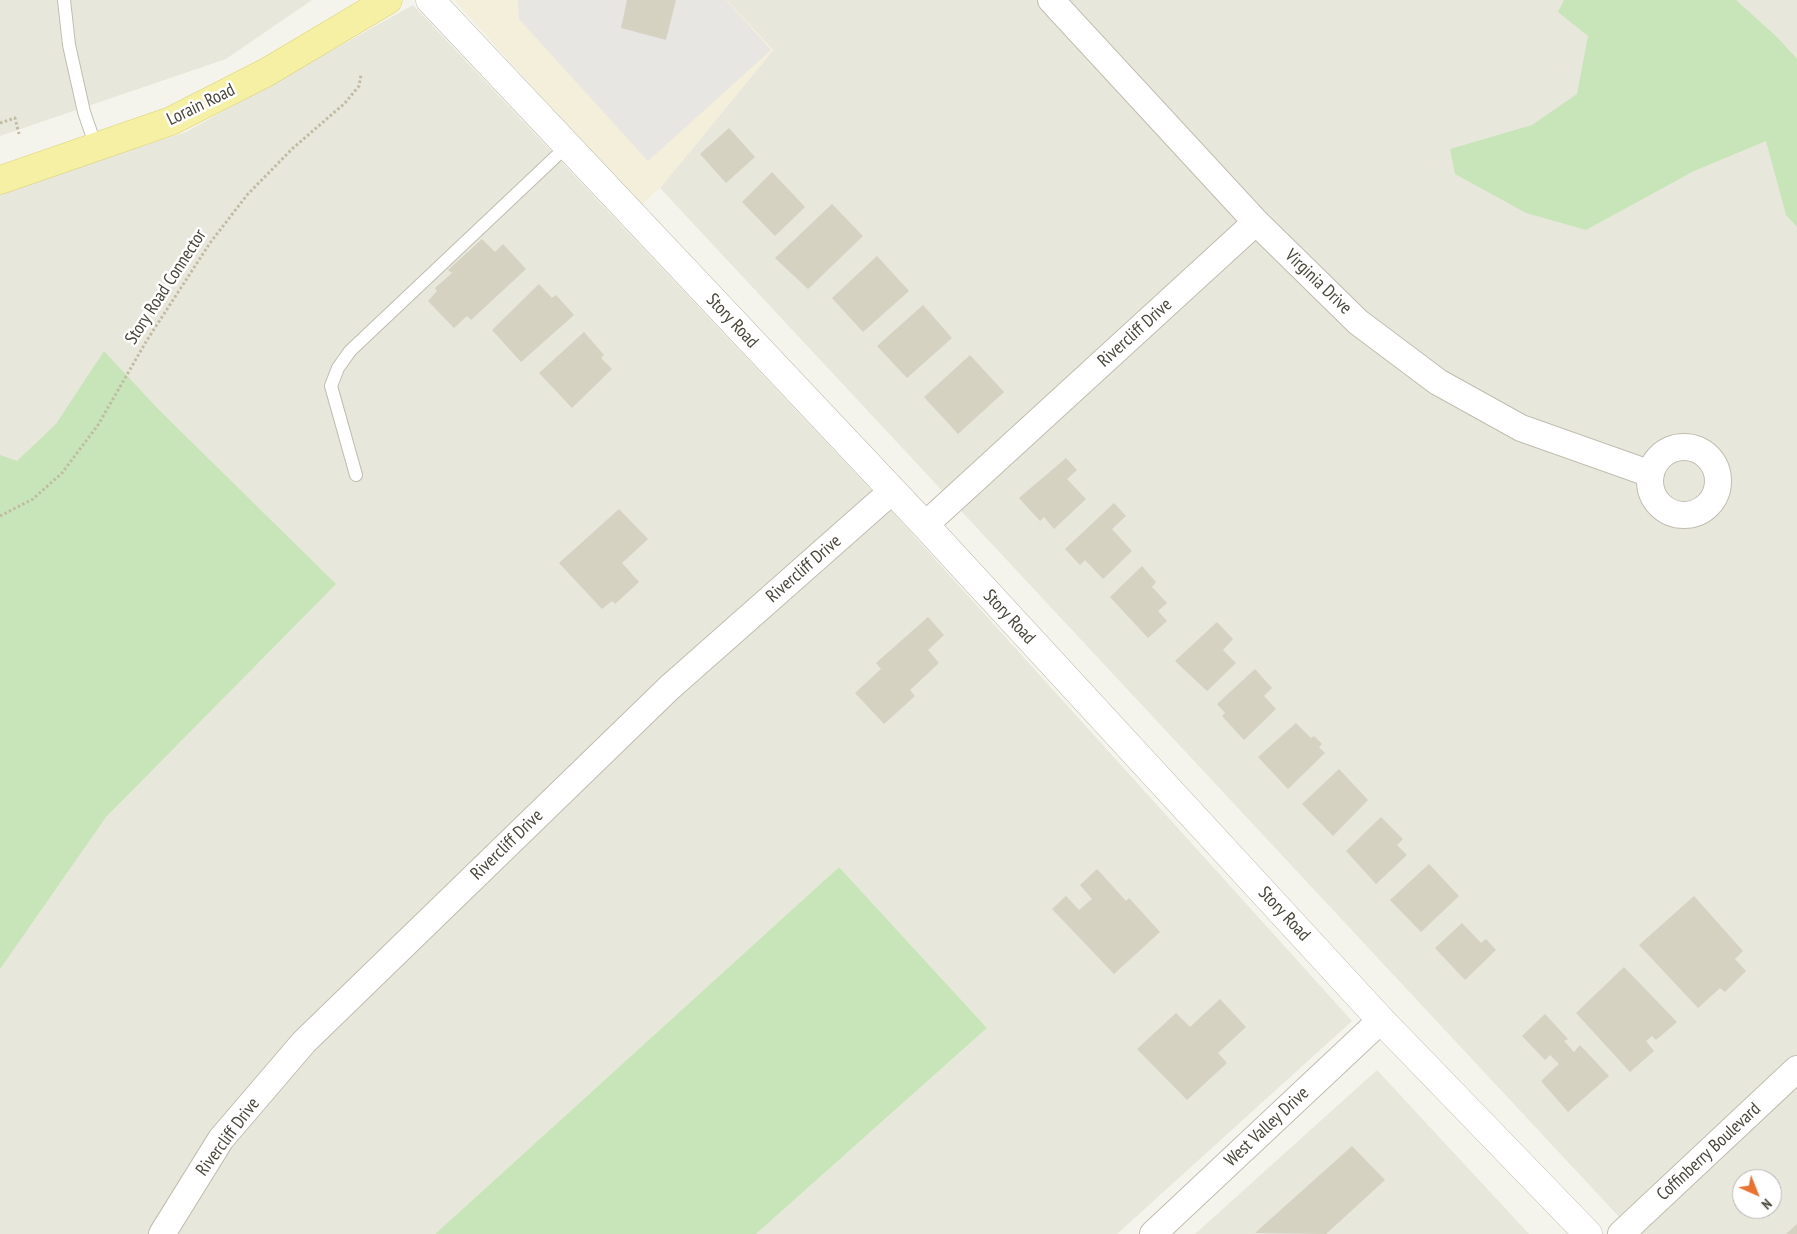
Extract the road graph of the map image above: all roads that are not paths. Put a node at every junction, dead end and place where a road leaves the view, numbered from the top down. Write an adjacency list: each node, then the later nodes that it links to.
1 (64, 0): 6 (lane)
2 (388, 0): 6 (main road, Lorain Road)
3 (430, 0): 5 (street, Story Road)
4 (1051, 0): 8 (street, Virginia Drive)
5 (567, 146): 10 (lane); 11 (street, Story Road)
6 (96, 147): 7 (main road, Lorain Road)
7 (0, 180)
8 (1256, 222): 9 (street, Virginia Drive); 12 (street, Rivercliff Drive)
9 (1651, 474)
10 (356, 475)
11 (892, 491): 12 (street, Story Road); 15 (street, Rivercliff Drive)
12 (925, 525): 13 (street, Story Road)
13 (1381, 1020): 16 (street, West Valley Drive); 17 (street, Story Road)
14 (1797, 1069): 18 (street, Coffinberry Boulevard)
15 (162, 1234)
16 (1153, 1234)
17 (1588, 1234)
18 (1621, 1234)

